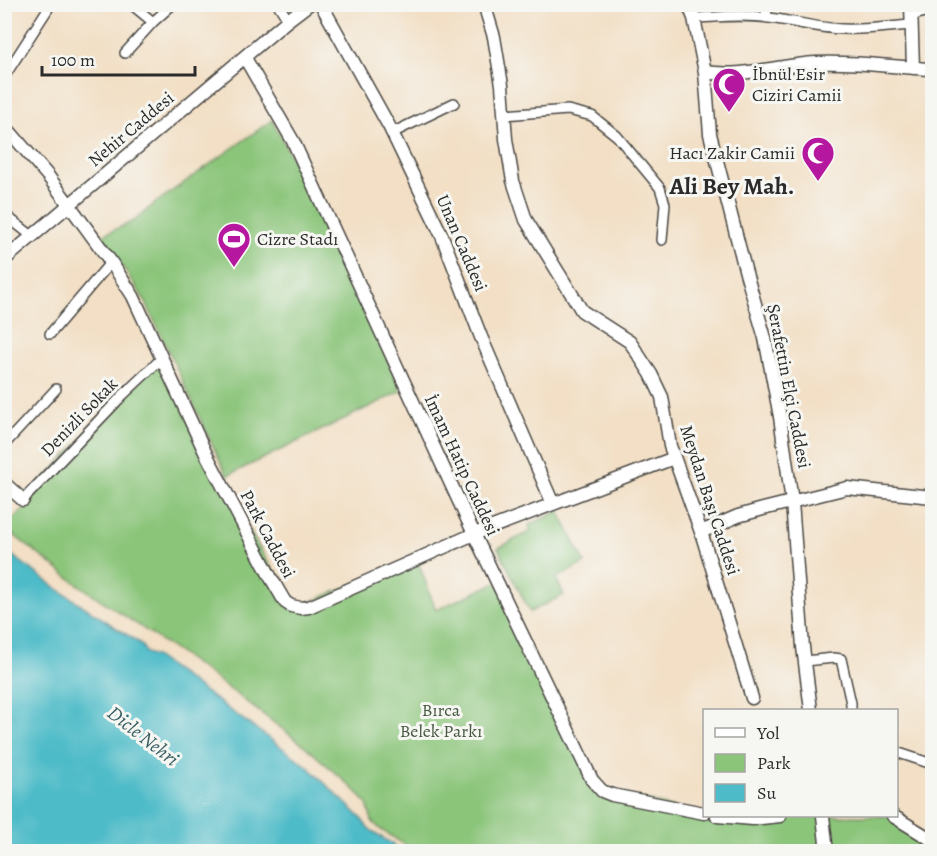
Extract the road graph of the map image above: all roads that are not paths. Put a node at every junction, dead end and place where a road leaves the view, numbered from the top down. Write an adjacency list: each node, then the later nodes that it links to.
1 (51, 4): 21 (street)
2 (131, 4): 15 (street)
3 (173, 4): 15 (street)
4 (278, 4): 14 (street)
5 (309, 4): 14 (street, Nehir Caddesi)
6 (321, 4): 25 (street, Unan Caddesi)
7 (484, 4): 23 (street, Meydan Başı Caddesi)
8 (688, 4): 12 (street, Şerafettin Elçi Caddesi)
9 (766, 4): 13 (street)
10 (933, 10): 11 (street)
11 (911, 15): 13 (street); 18 (street)
12 (694, 18): 13 (street); 20 (street, Şerafettin Elçi Caddesi)
13 (767, 18)
14 (288, 20): 17 (street, Nehir Caddesi)
15 (153, 22): 16 (street)
16 (124, 53)
17 (245, 58): 26 (street, Nehir Caddesi); 43 (street, İmam Hatip Caddesi)
18 (913, 68): 19 (street); 20 (street)
19 (933, 69)
20 (705, 72): 40 (street, Şerafettin Elçi Caddesi)
21 (4, 77)
22 (454, 103): 25 (street)
23 (504, 115): 29 (street); 36 (street, Meydan Başı Caddesi)
24 (4, 125): 26 (street, Park Caddesi)
25 (392, 133): 41 (street, Unan Caddesi)
26 (69, 204): 28 (street, Nehir Caddesi); 31 (street, Park Caddesi)
27 (4, 214): 28 (street)
28 (32, 236): 30 (street, Nehir Caddesi)
29 (662, 240)
30 (5, 258)
31 (111, 262): 32 (street); 33 (street, Park Caddesi)
32 (50, 334)
33 (161, 359): 39 (street, Denizli Sokak); 43 (street, Park Caddesi)
34 (56, 389): 35 (street)
35 (4, 445)
36 (674, 458): 41 (street, Park Caddesi); 42 (street, Meydan Başı Caddesi)
37 (4, 483): 39 (street)
38 (933, 497): 40 (street)
39 (23, 500)
40 (792, 502): 42 (street); 44 (street, Şerafettin Elçi Caddesi)
41 (553, 504): 43 (street, Park Caddesi)
42 (700, 532): 45 (street, Meydan Başı Caddesi)
43 (474, 534): 50 (street, İmam Hatip Caddesi)
44 (805, 661): 46 (street, Şerafettin Elçi Caddesi); 47 (street)
45 (752, 698)
46 (811, 709)
47 (851, 709)
48 (898, 752): 49 (street)
49 (933, 764)
50 (703, 813)
51 (729, 817): 52 (street)
52 (771, 817)
53 (823, 817): 56 (street)
54 (895, 817): 55 (street)
55 (933, 840)
56 (827, 852)

